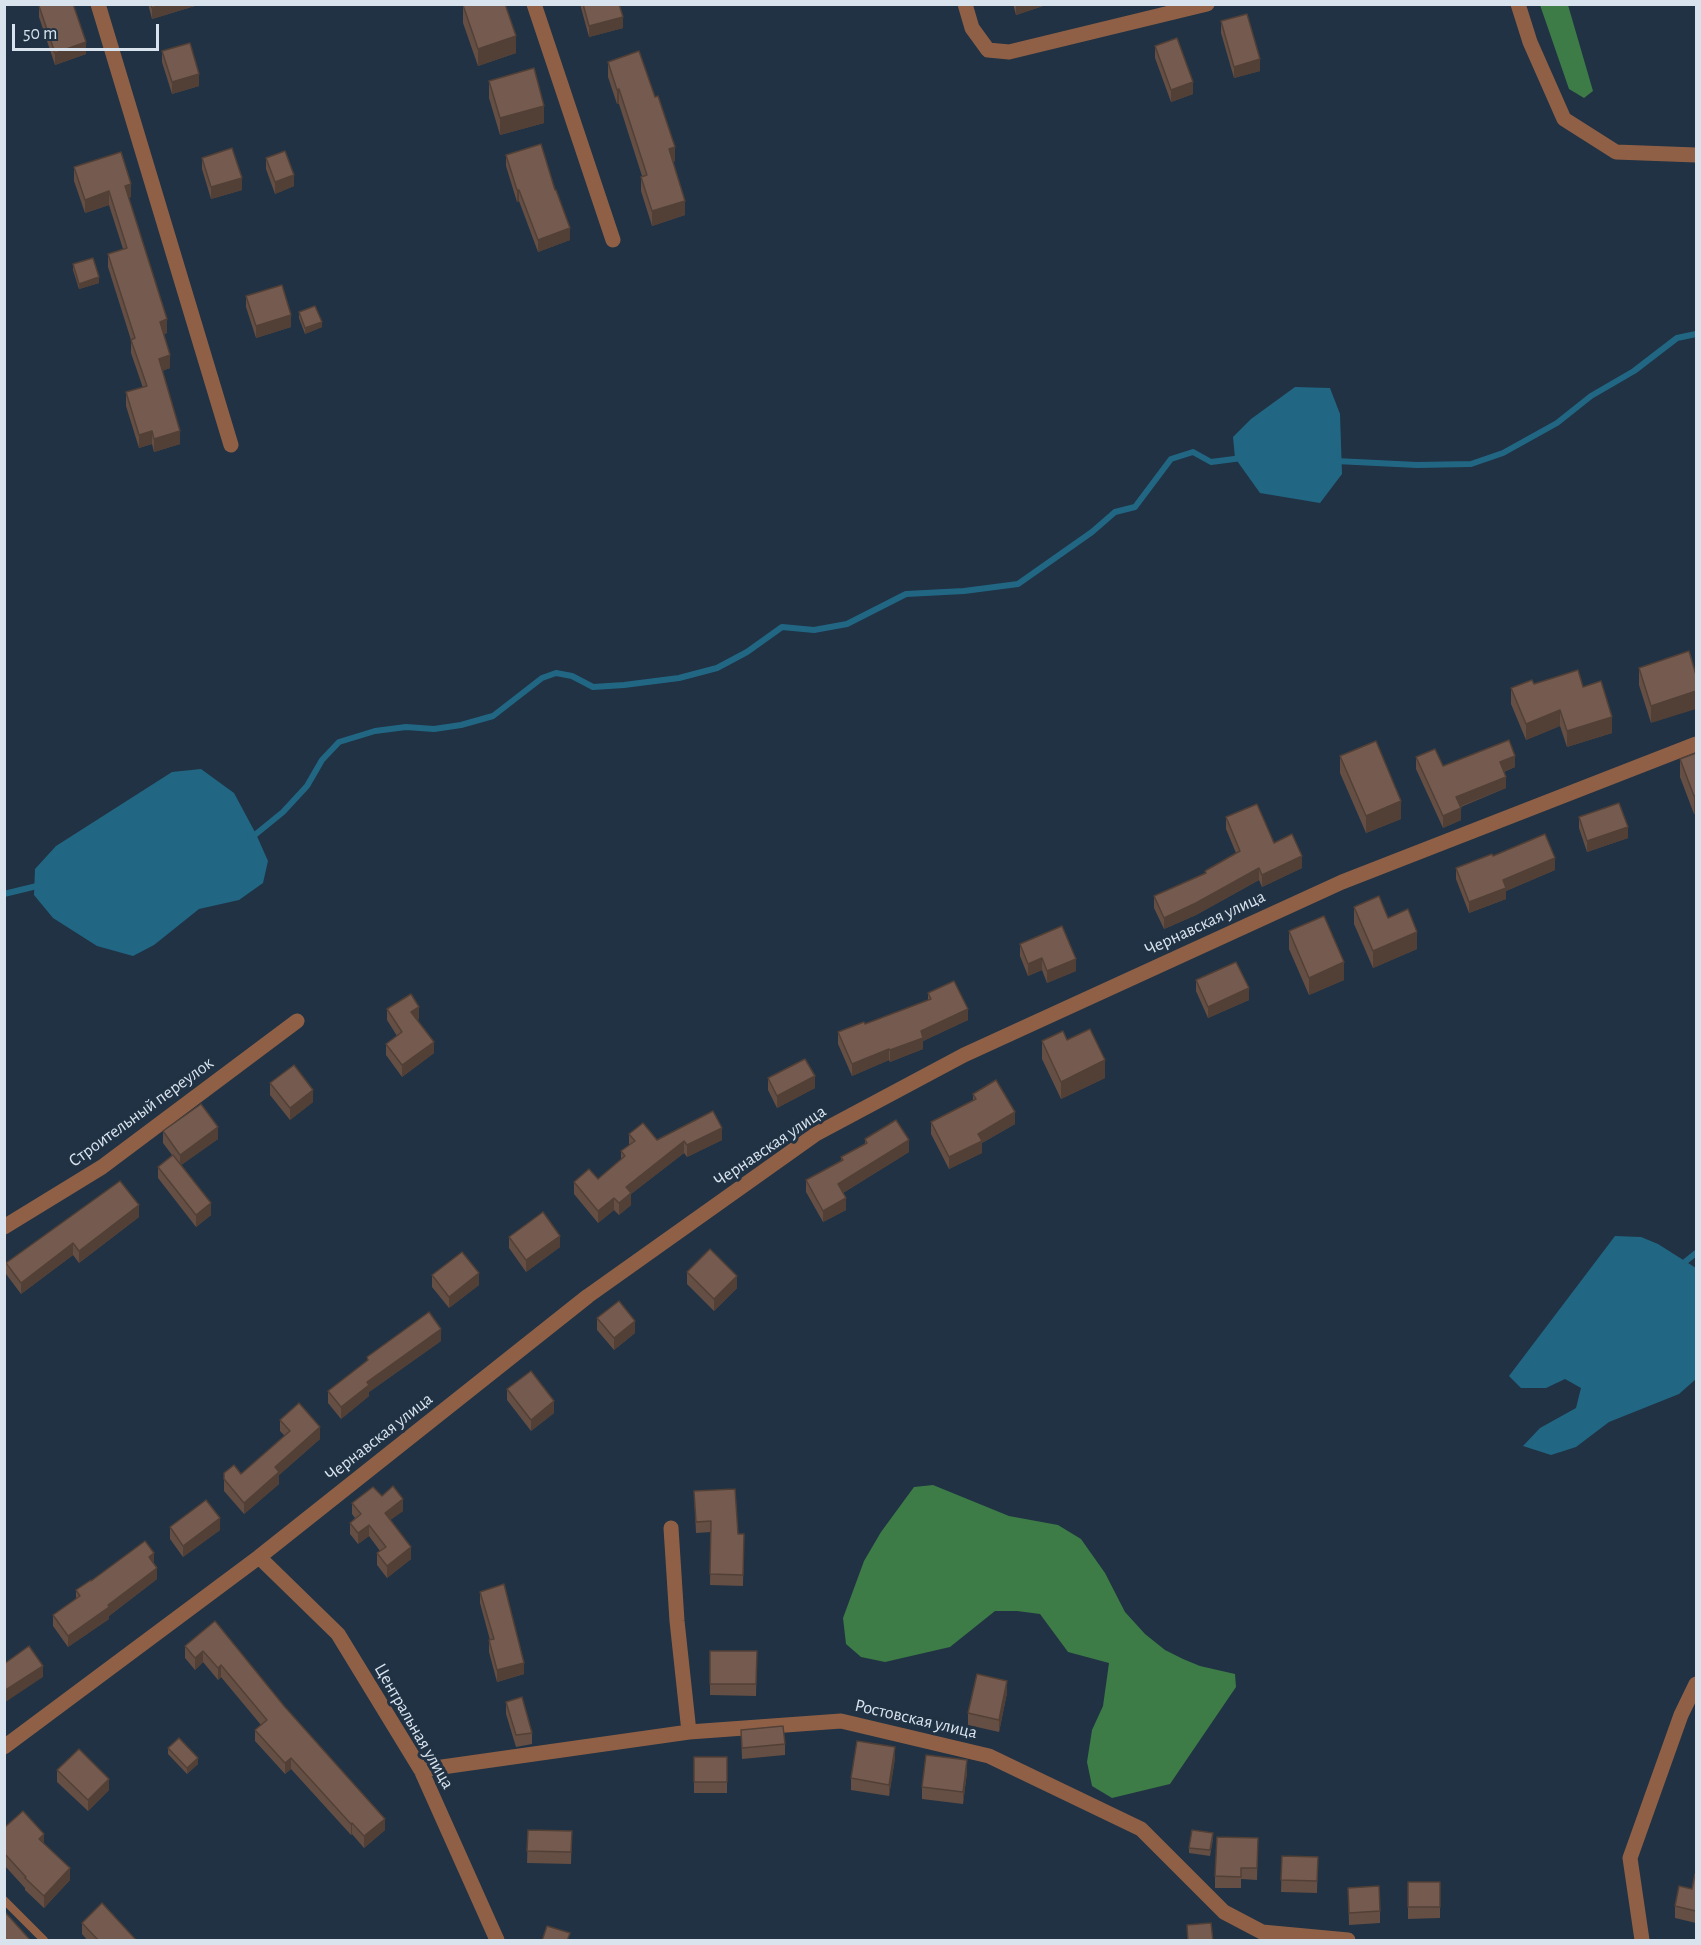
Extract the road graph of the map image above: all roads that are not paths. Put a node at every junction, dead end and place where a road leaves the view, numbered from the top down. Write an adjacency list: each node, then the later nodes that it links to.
1 (98, 4): 8 (street)
2 (534, 4): 7 (street)
3 (965, 4): 4 (street)
4 (1207, 4)
5 (1518, 4): 6 (street)
6 (1696, 154)
7 (613, 240)
8 (231, 445)
9 (1696, 744): 13 (street, Чернавская улица)
10 (297, 1021): 11 (street, Строительный переулок)
11 (4, 1227)
12 (671, 1528): 15 (street)
13 (259, 1557): 16 (street, Чернавская улица); 17 (street, Центральная улица)
14 (1696, 1684): 22 (street)
15 (689, 1732): 17 (street, Ростовская улица); 21 (street, Ростовская улица)
16 (4, 1747)
17 (421, 1770): 20 (street, Центральная улица)
18 (4, 1900): 19 (lane)
19 (44, 1941)
20 (497, 1941)
21 (1348, 1941)
22 (1642, 1941)

